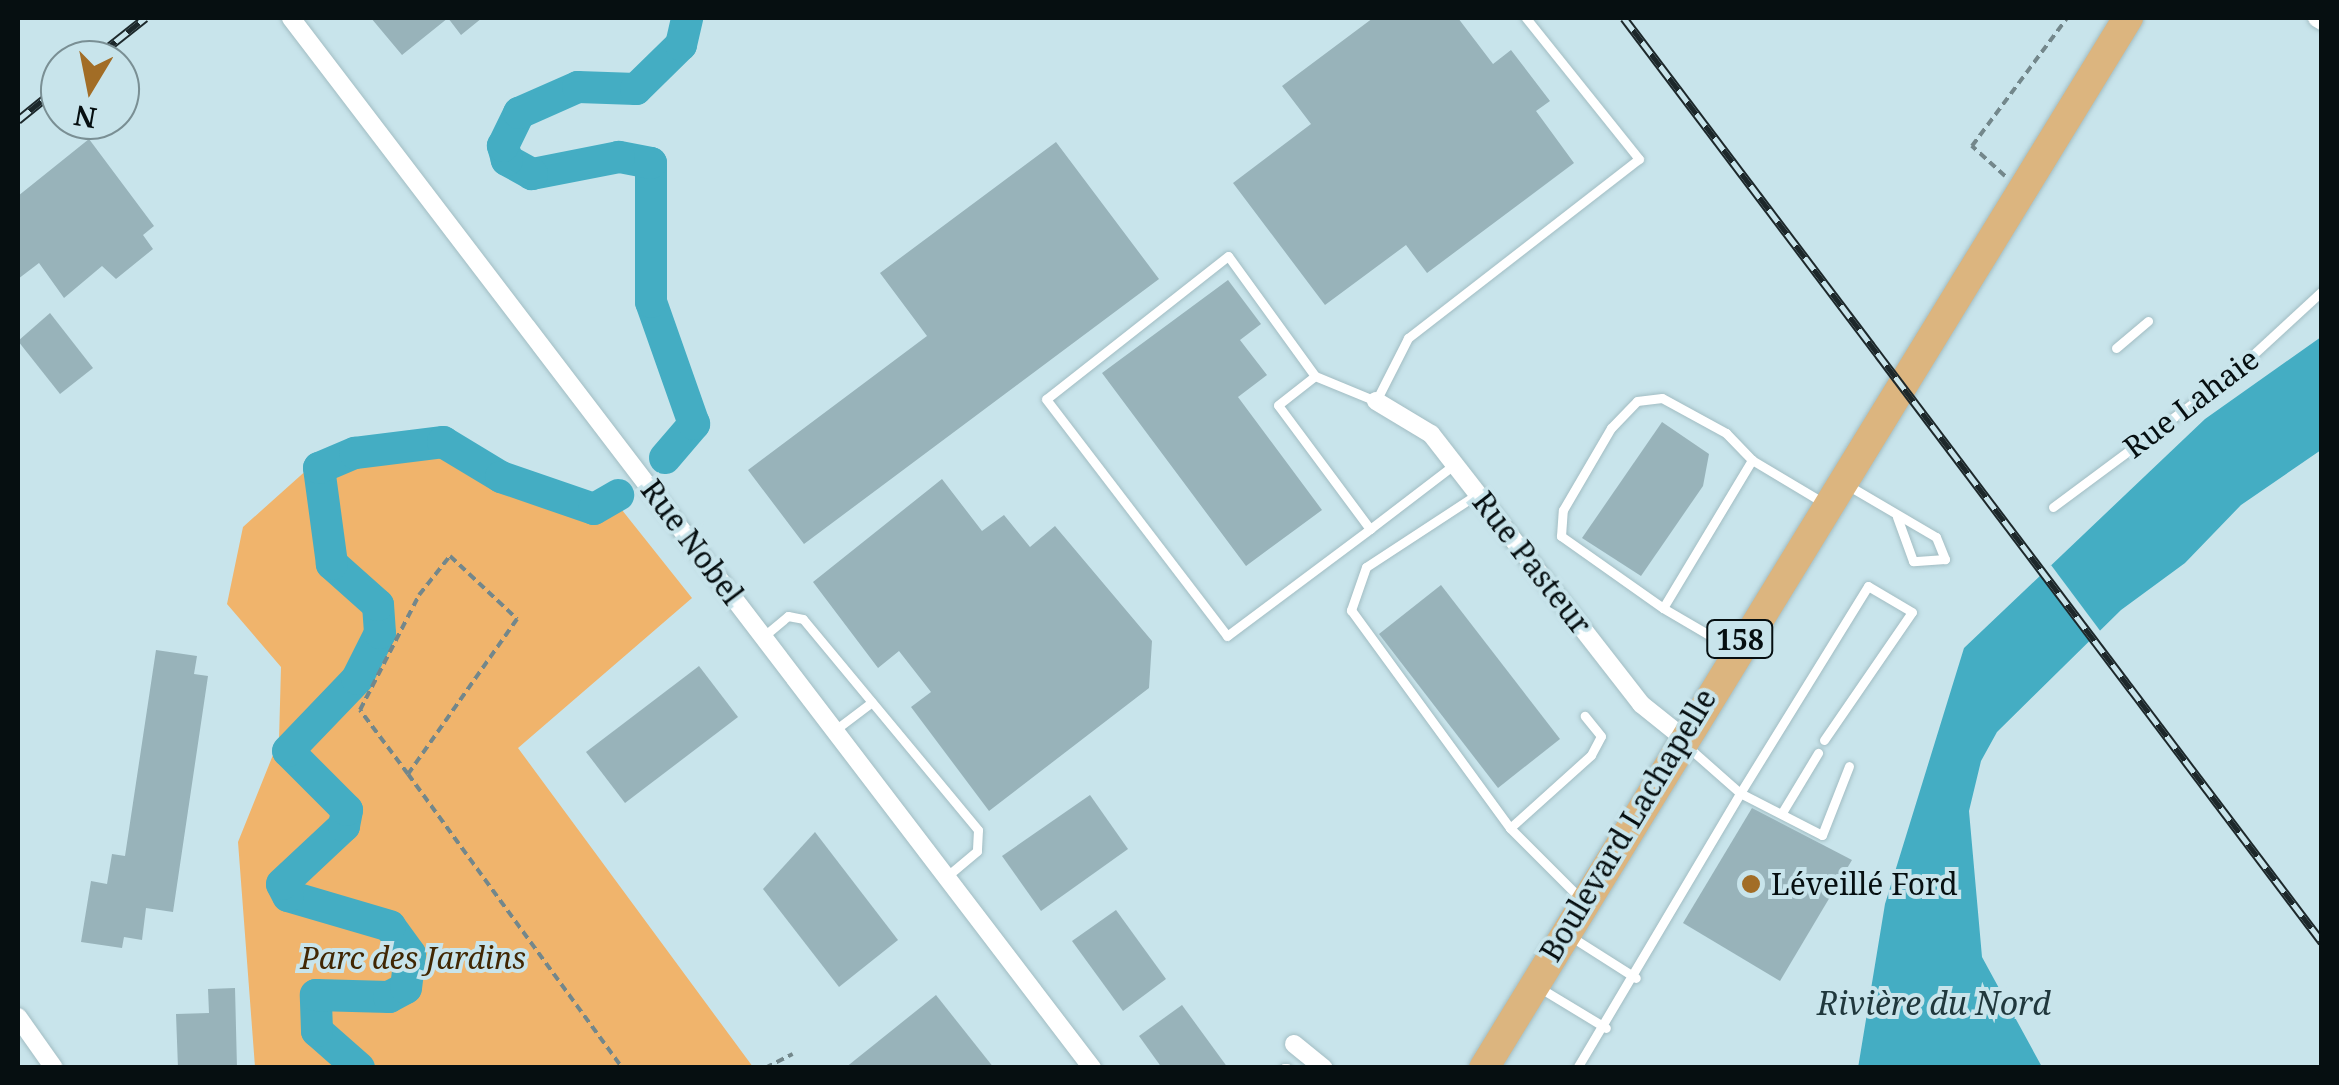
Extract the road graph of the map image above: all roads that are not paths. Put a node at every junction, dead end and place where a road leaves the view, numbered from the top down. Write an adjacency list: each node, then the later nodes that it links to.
1 (291, 18): 17 (street, Rue Nobel)
2 (1526, 18): 8 (lane)
3 (2128, 18): 11 (main road, Boulevard Lachapelle / 158)
4 (2322, 292): 13 (lane, Rue Lahaie)
5 (2148, 322): 6 (lane)
6 (2116, 348)
7 (1316, 376): 8 (lane); 15 (lane); 15 (lane)
8 (1376, 401): 10 (street, Rue Pasteur)
9 (1752, 460): 11 (lane); 16 (lane); 16 (lane)
10 (1454, 464): 12 (street, Rue Pasteur); 15 (lane)
11 (1831, 491): 14 (lane); 18 (main road, Boulevard Lachapelle / 158)
12 (1479, 493): 22 (street, Rue Pasteur); 28 (lane)
13 (2053, 508)
14 (1897, 517): 14 (lane)
15 (1370, 529)
16 (1663, 608): 18 (lane)
17 (764, 636): 19 (lane); 21 (street, Rue Nobel)
18 (1734, 650): 22 (main road, Boulevard Lachapelle / 158)
19 (872, 702): 21 (lane); 29 (lane)
20 (1585, 716): 28 (lane)
21 (834, 730): 29 (street, Rue Nobel)
22 (1681, 736): 26 (lane); 30 (main road, Boulevard Lachapelle / 158)
23 (1824, 740): 26 (lane)
24 (1818, 753): 27 (lane)
25 (1849, 766): 27 (lane)
26 (1740, 792): 27 (lane); 32 (lane)
27 (1783, 812)
28 (1510, 828): 30 (lane)
29 (946, 877): 39 (street, Rue Nobel)
30 (1583, 900): 31 (main road, Boulevard Lachapelle / 158)
31 (1564, 932): 32 (lane); 33 (main road, Boulevard Lachapelle / 158)
32 (1636, 978): 35 (lane)
33 (1533, 984): 35 (lane); 40 (main road, Boulevard Lachapelle / 158)
34 (18, 1017): 38 (street)
35 (1606, 1028): 41 (lane)
36 (1294, 1044): 37 (street)
37 (1312, 1064)
38 (54, 1068)
39 (1092, 1068)
40 (1484, 1068)
41 (1577, 1068)

